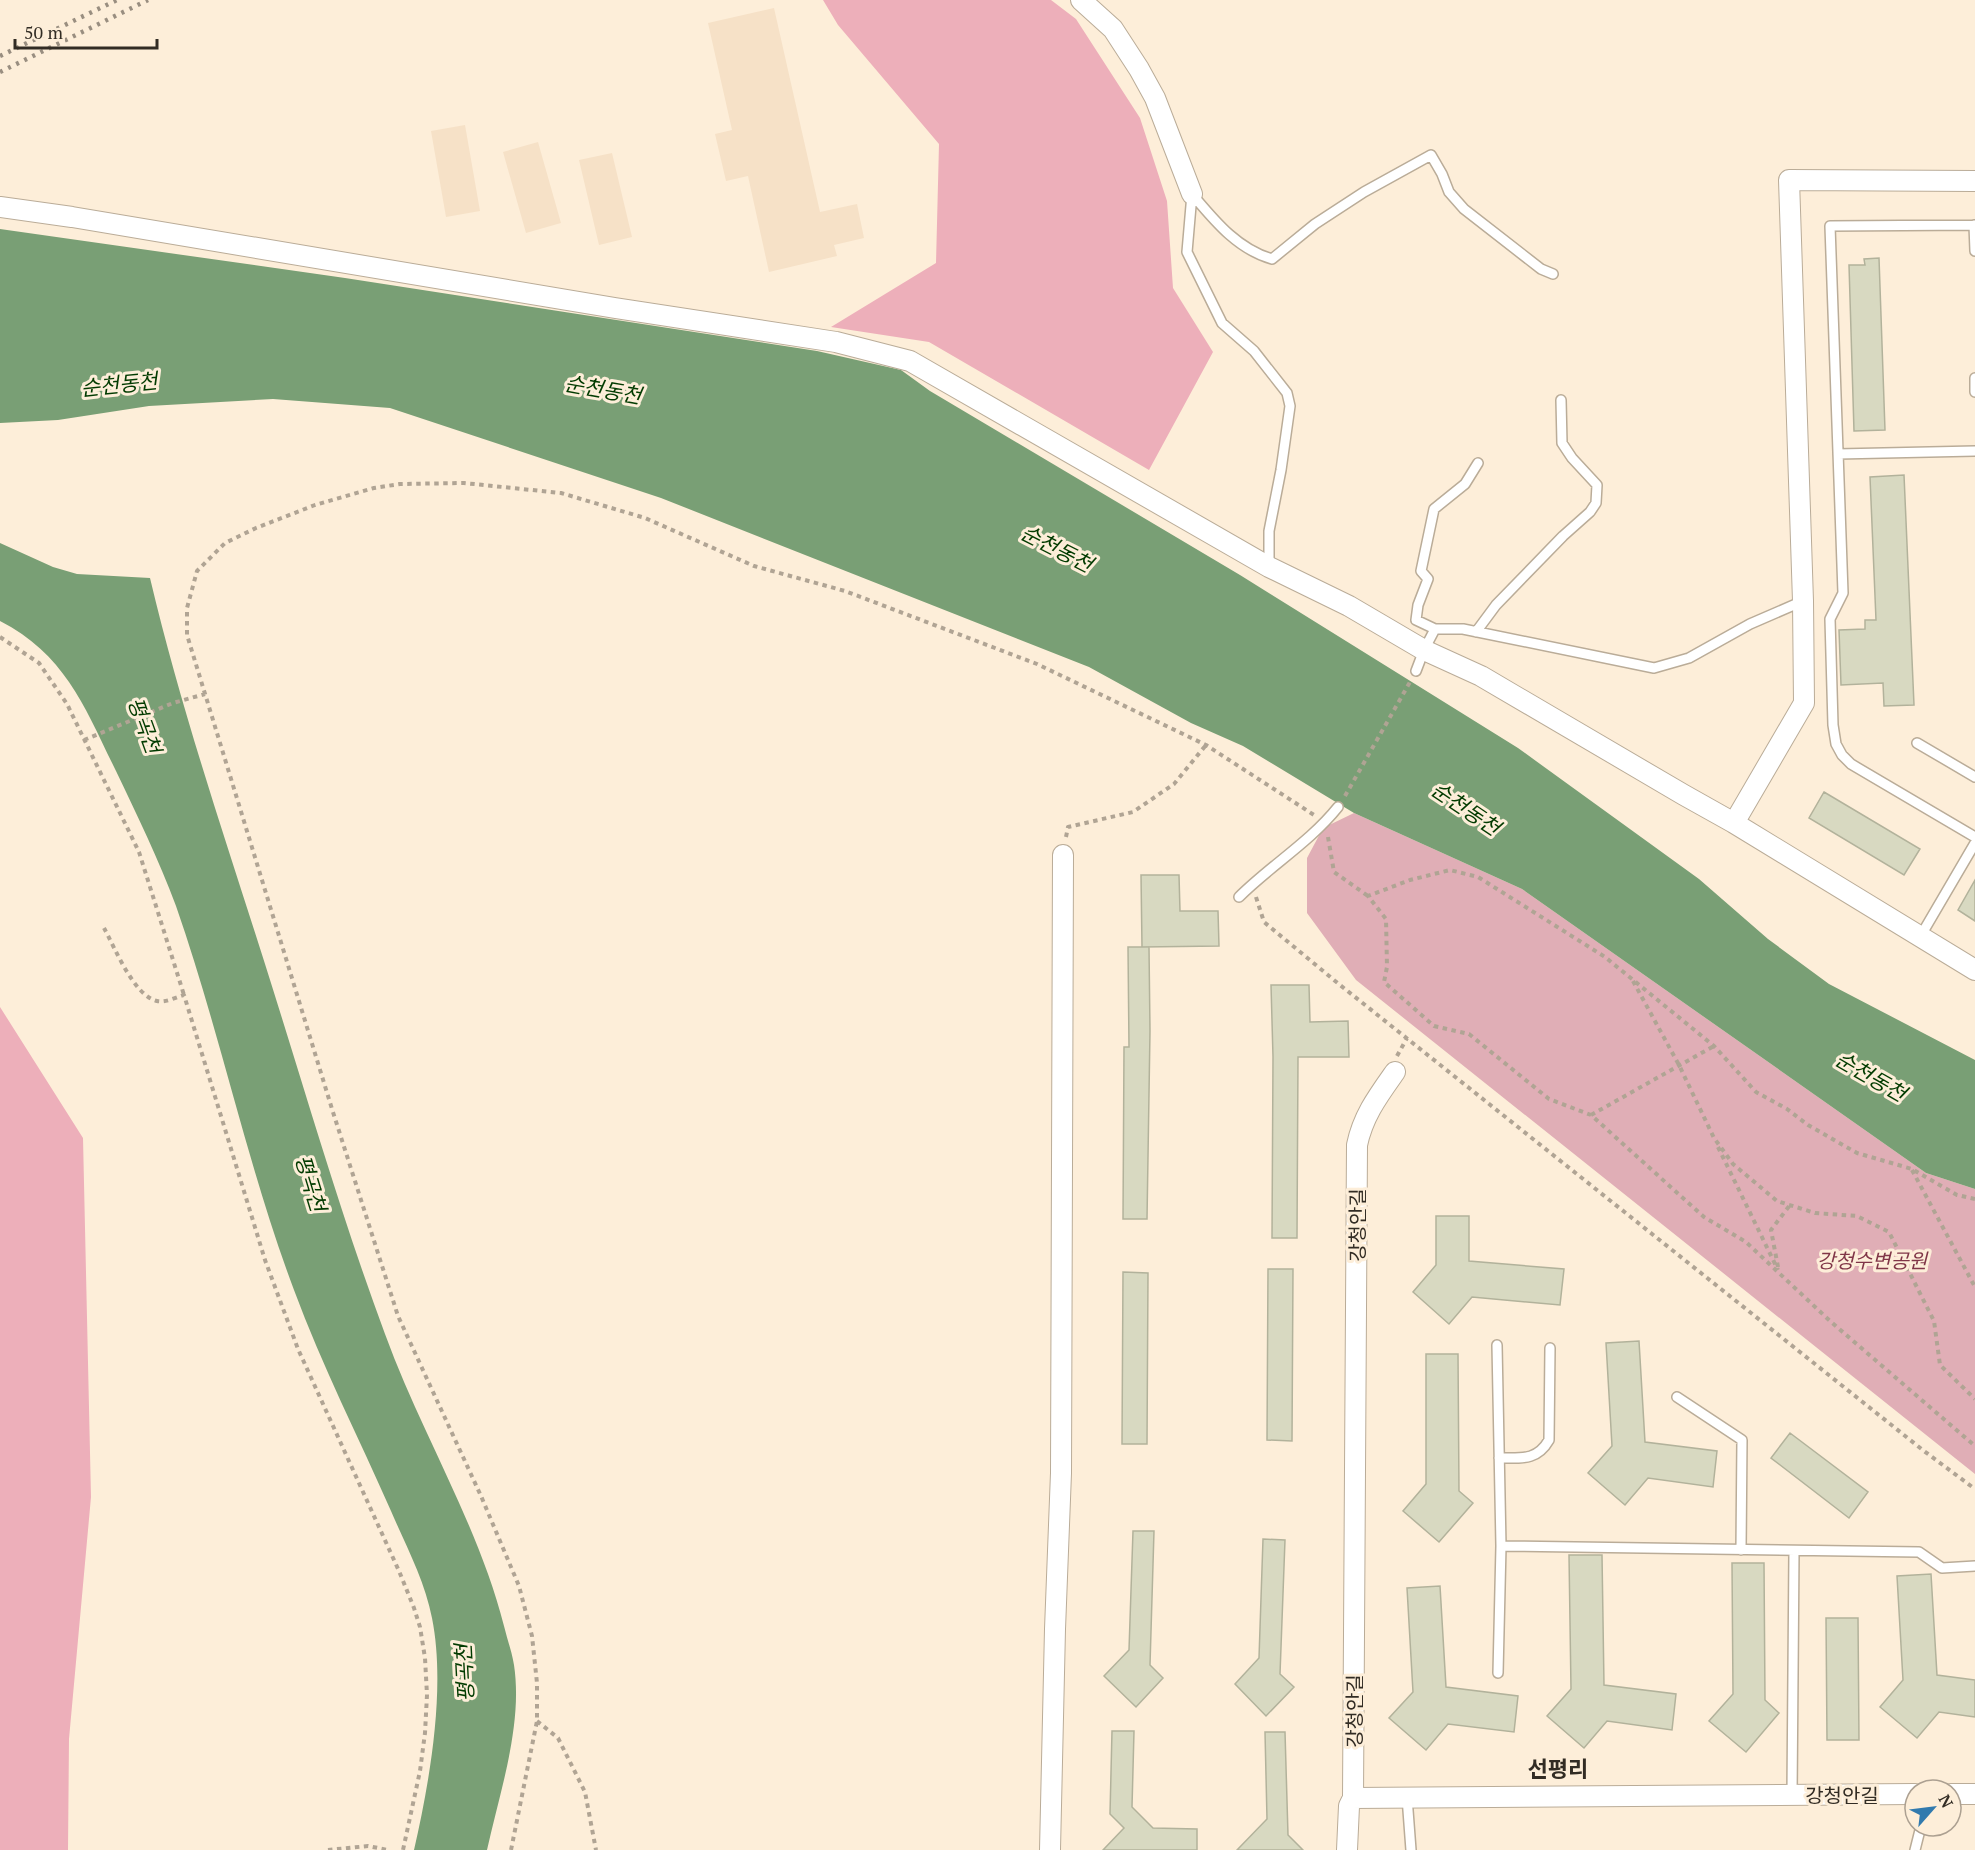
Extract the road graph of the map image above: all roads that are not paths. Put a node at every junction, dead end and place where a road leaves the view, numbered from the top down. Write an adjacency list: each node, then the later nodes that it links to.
1 (1081, 0): 3 (street)
2 (1975, 181): 15 (street)
3 (1192, 194): 7 (lane); 14 (lane)
4 (0, 207): 14 (street)
5 (1975, 225): 6 (lane); 12 (lane)
6 (1975, 251)
7 (1553, 274)
8 (1975, 378): 9 (lane)
9 (1975, 392)
10 (1562, 400): 17 (lane)
11 (1975, 451): 12 (lane)
12 (1838, 454): 24 (lane)
13 (1478, 463): 16 (lane)
14 (1269, 567): 18 (street)
15 (1803, 601): 17 (lane); 23 (street)
16 (1435, 629): 17 (lane); 18 (lane)
17 (1476, 632)
18 (1424, 650): 19 (lane); 23 (street)
19 (1416, 671)
20 (1917, 743): 21 (lane)
21 (1975, 777)
22 (1338, 807): 27 (lane)
23 (1734, 823): 28 (street)
24 (1975, 837)
25 (1975, 843): 28 (lane)
26 (1063, 855): 44 (street)
27 (1239, 897)
28 (1920, 937): 29 (street)
29 (1975, 970)
30 (1395, 1072): 43 (street, 강청안길)
31 (1497, 1346): 34 (lane)
32 (1550, 1348): 34 (lane)
33 (1677, 1397): 36 (lane)
34 (1499, 1458): 35 (lane)
35 (1501, 1546): 36 (lane); 39 (lane)
36 (1741, 1550): 37 (lane)
37 (1794, 1551): 38 (lane); 41 (lane)
38 (1975, 1566)
39 (1498, 1673)
40 (1903, 1794): 41 (street, 강청안길)
41 (1792, 1795): 42 (street, 강청안길)
42 (1407, 1797): 43 (street, 강청안길); 46 (lane)
43 (1353, 1798): 45 (street)
44 (1050, 1850)
45 (1347, 1850)
46 (1411, 1850)

